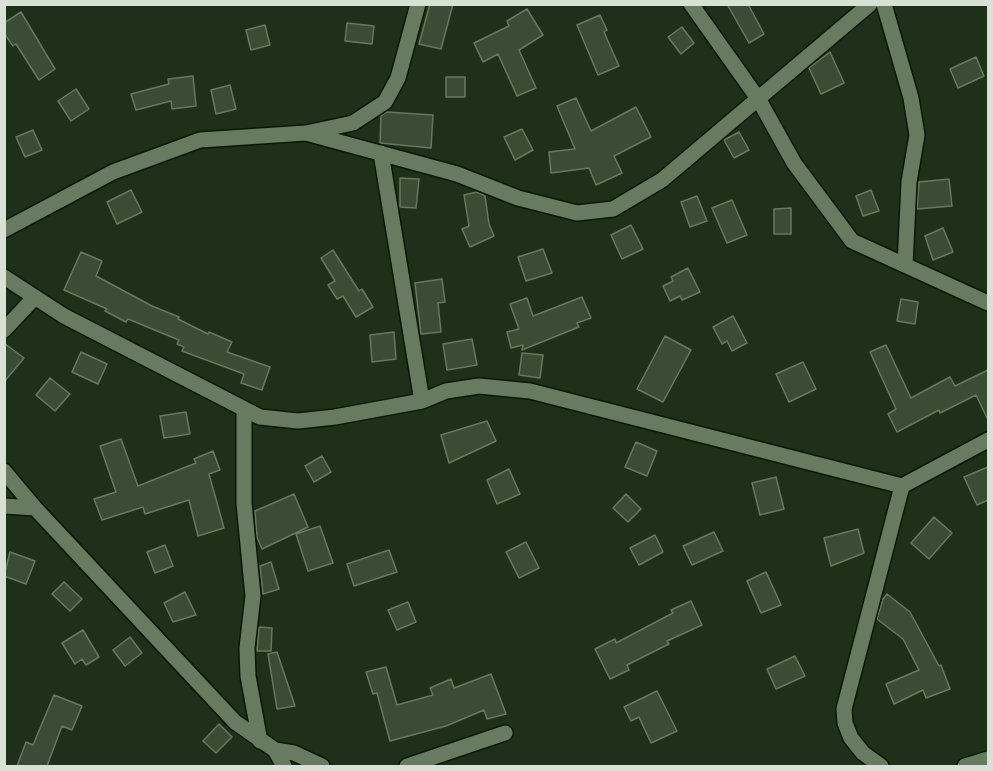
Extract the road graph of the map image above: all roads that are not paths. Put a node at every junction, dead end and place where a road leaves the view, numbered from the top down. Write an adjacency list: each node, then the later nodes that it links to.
1 (418, 4): 6 (street)
2 (691, 4): 5 (street)
3 (870, 4): 5 (street)
4 (884, 4): 9 (street)
5 (759, 100): 7 (street); 9 (street)
6 (306, 133): 7 (street); 8 (street)
7 (381, 153): 14 (street)
8 (4, 230)
9 (905, 265): 12 (street)
10 (4, 277): 11 (street)
11 (35, 297): 13 (street); 15 (street)
12 (988, 303)
13 (4, 330)
14 (422, 401): 15 (street); 18 (street)
15 (244, 410): 22 (street)
16 (988, 440): 18 (street)
17 (4, 471): 20 (street)
18 (902, 486): 28 (street)
19 (4, 506): 20 (street)
20 (35, 508): 22 (street)
21 (505, 733): 27 (street)
22 (260, 741): 23 (street)
23 (275, 750): 25 (street); 26 (street)
24 (988, 759): 29 (street)
25 (284, 766)
26 (322, 766)
27 (407, 766)
28 (881, 766)
29 (964, 766)

